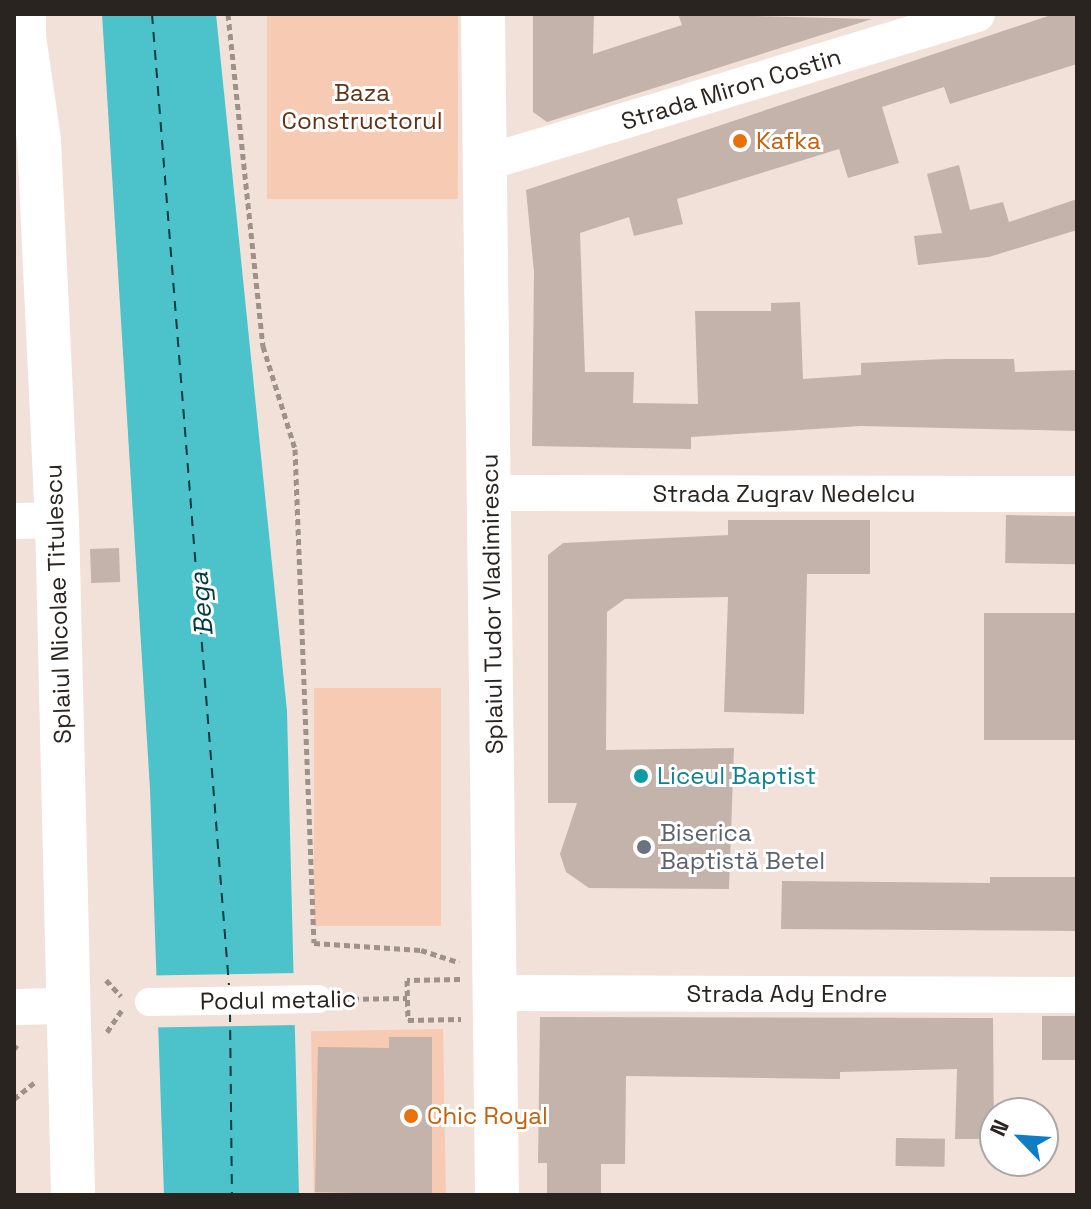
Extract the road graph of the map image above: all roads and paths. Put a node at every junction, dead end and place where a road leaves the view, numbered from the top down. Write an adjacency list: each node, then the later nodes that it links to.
1 (228, 14): 10 (path)
2 (483, 14): 5 (street, Splaiul Tudor Vladimirescu)
3 (977, 14): 5 (street, Strada Miron Costin)
4 (20, 30): 8 (street, Splaiul Nicolae Titulescu)
5 (485, 163): 6 (street, Splaiul Tudor Vladimirescu)
6 (490, 493): 7 (street, Strada Zugrav Nedelcu); 12 (street, Splaiul Tudor Vladimirescu)
7 (1077, 494)
8 (57, 520): 9 (street); 18 (street, Splaiul Nicolae Titulescu)
9 (14, 521)
10 (460, 962)
11 (102, 976): 17 (path)
12 (479, 986): 13 (street, Strada Ady Endre); 14 (path); 23 (street, Splaiul Tudor Vladimirescu)
13 (1077, 995)
14 (407, 998): 15 (path, Podul metalic); 20 (path)
15 (318, 999): 17 (street, Podul metalic)
16 (115, 1003): 17 (path)
17 (138, 1003): 21 (path)
18 (68, 1006): 19 (street); 22 (street, Splaiul Nicolae Titulescu)
19 (14, 1007)
20 (461, 1019)
21 (103, 1037)
22 (73, 1195)
23 (497, 1195)

